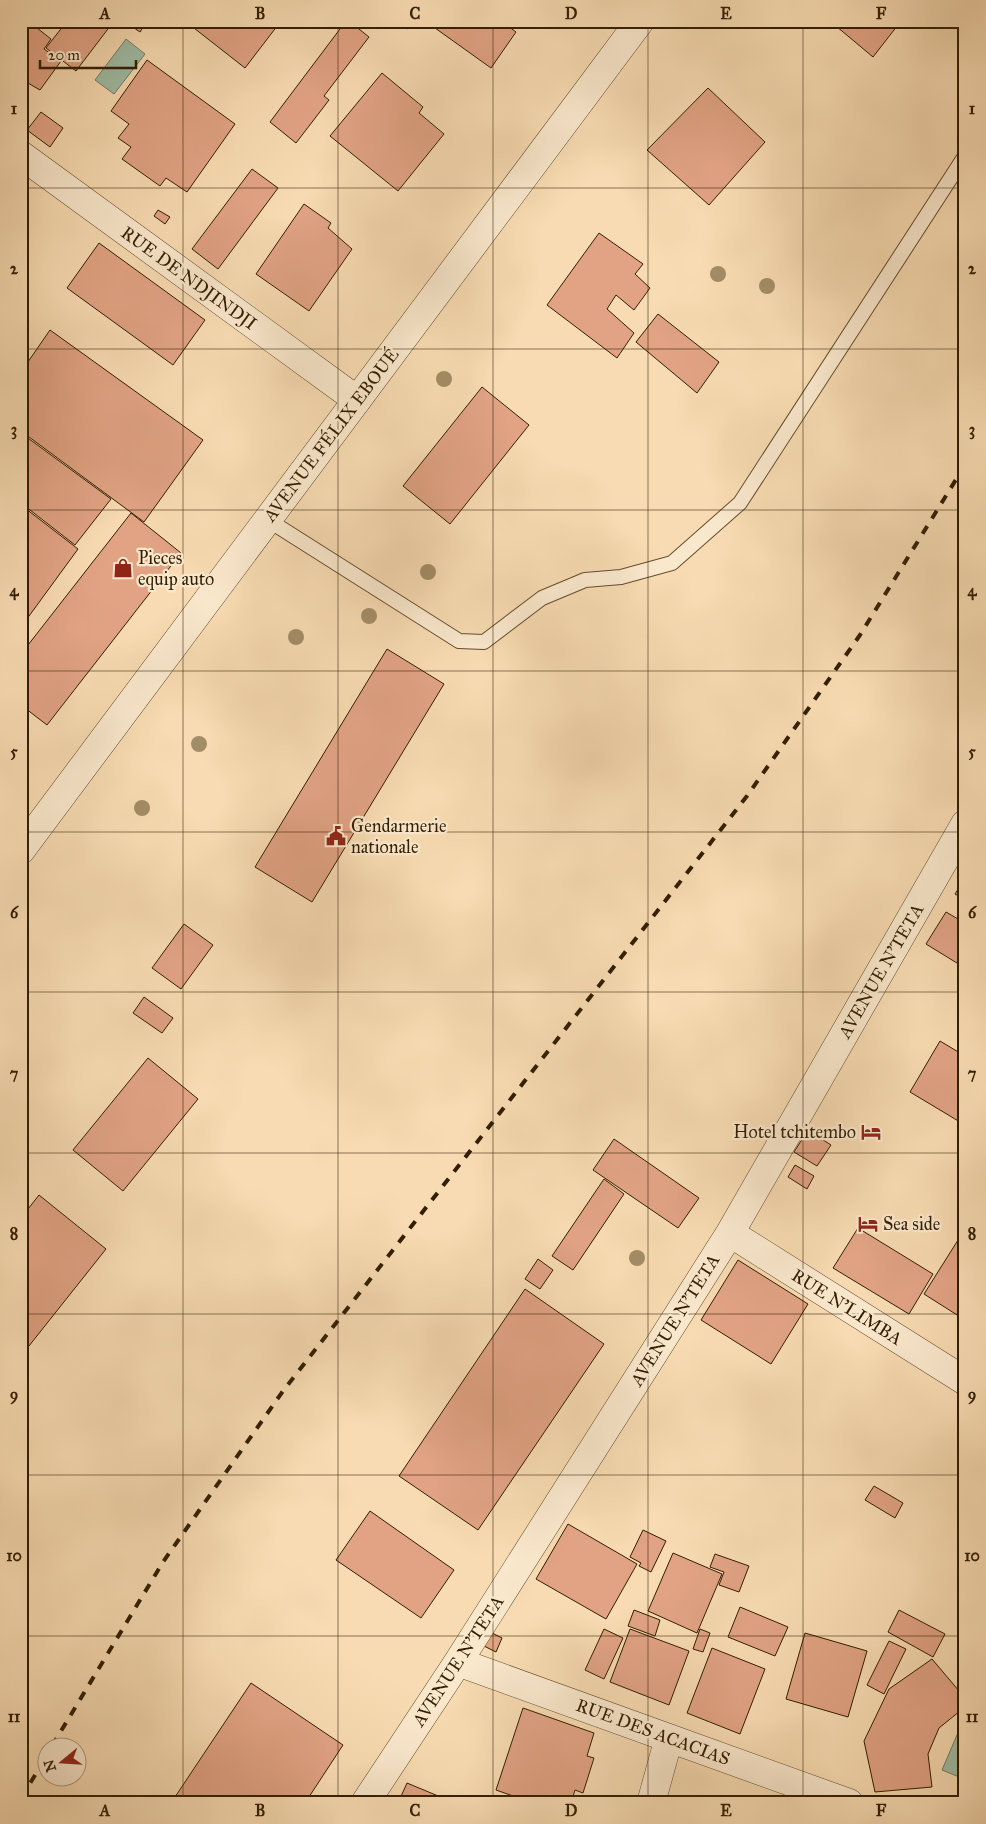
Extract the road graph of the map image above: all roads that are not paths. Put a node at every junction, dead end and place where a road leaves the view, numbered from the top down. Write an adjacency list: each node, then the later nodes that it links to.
1 (640, 21): 4 (street, AVENUE FÉLIX EBOUÉ)
2 (21, 155): 4 (street, RUE DE NDJINDJI)
3 (965, 156): 5 (lane)
4 (357, 400): 5 (street, AVENUE FÉLIX EBOUÉ)
5 (268, 520): 7 (street, AVENUE FÉLIX EBOUÉ)
6 (965, 824): 8 (street, AVENUE N'TETA)
7 (21, 850)
8 (730, 1233): 9 (street, RUE N'LIMBA); 10 (street, AVENUE N'TETA)
9 (965, 1380)
10 (458, 1662): 11 (street, RUE DES ACACIAS); 12 (street, AVENUE N'TETA)
11 (669, 1738): 13 (street); 14 (street, RUE DES ACACIAS)
12 (366, 1803)
13 (651, 1803)
14 (849, 1803)

